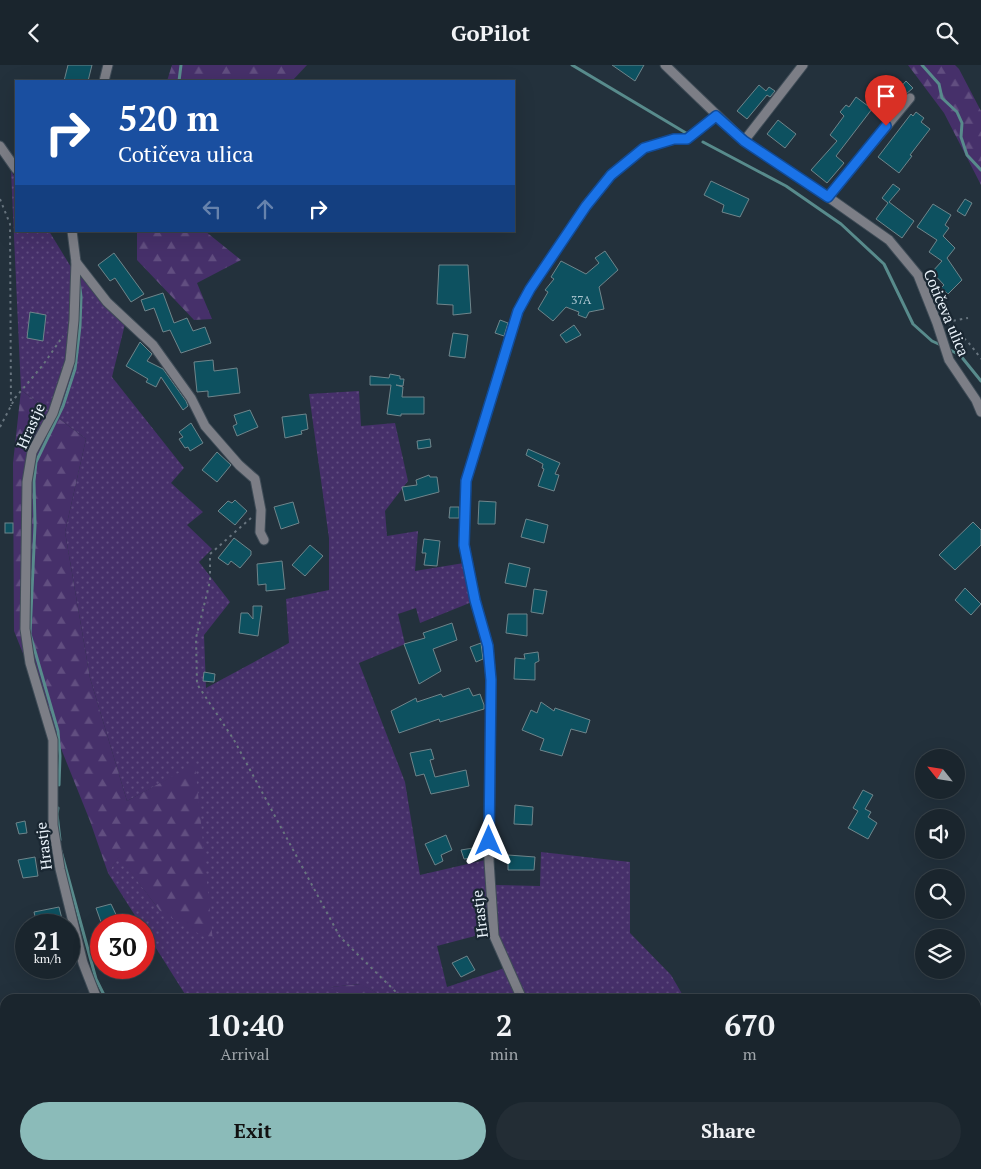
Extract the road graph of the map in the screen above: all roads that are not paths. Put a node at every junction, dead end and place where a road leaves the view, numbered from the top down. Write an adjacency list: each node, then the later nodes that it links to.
1 (108, 65): 4 (street)
2 (665, 65): 6 (street, Cotičeva ulica)
3 (803, 65): 7 (street)
4 (104, 80)
5 (910, 98): 10 (street)
6 (716, 116): 7 (street, Cotičeva ulica); 16 (street, Hrastje)
7 (744, 141): 10 (street, Cotičeva ulica)
8 (0, 146): 9 (street)
9 (15, 168)
10 (828, 197): 13 (street, Cotičeva ulica)
11 (72, 232): 12 (street, Hrastje)
12 (76, 263): 14 (street); 15 (street, Hrastje)
13 (981, 412)
14 (264, 540)
15 (95, 994)
16 (520, 994)

